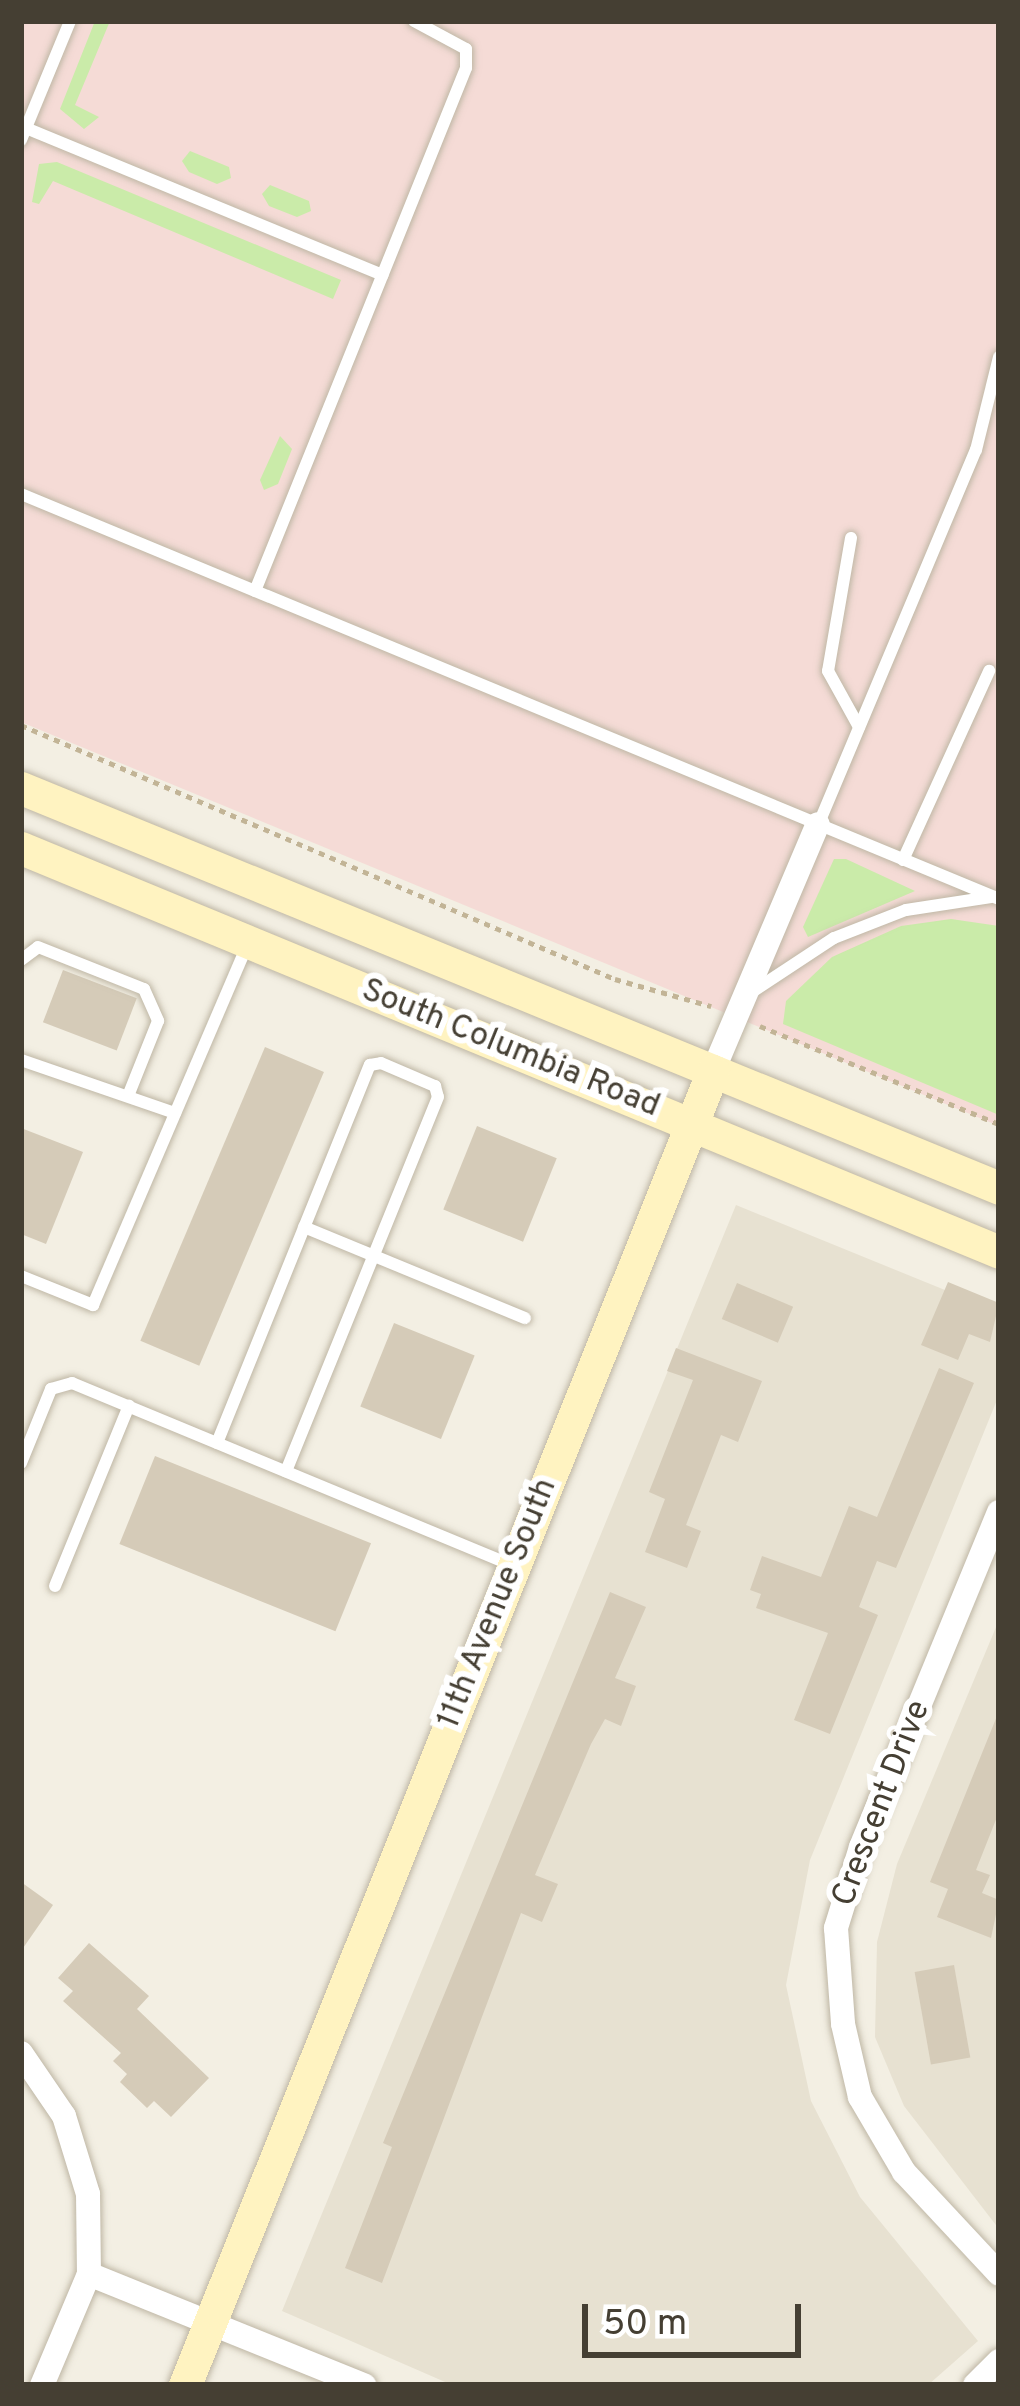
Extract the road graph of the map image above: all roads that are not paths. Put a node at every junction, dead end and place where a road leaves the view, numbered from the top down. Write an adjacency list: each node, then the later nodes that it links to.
1 (70, 21): 3 (lane)
2 (414, 21): 4 (lane)
3 (23, 131): 4 (lane)
4 (382, 274): 8 (lane)
5 (999, 358): 10 (lane)
6 (21, 494): 8 (lane)
7 (851, 538): 10 (lane)
8 (255, 591): 12 (lane)
9 (988, 671): 14 (lane)
10 (859, 727): 12 (lane)
11 (21, 788): 20 (main road, South Columbia Road)
12 (818, 824): 14 (lane); 18 (street, 11th Avenue South)
13 (21, 848): 16 (main road, South Columbia Road)
14 (903, 860): 15 (lane)
15 (996, 898): 18 (lane)
16 (248, 942): 22 (lane); 23 (main road, South Columbia Road)
17 (21, 960): 21 (lane)
18 (745, 997): 20 (street, 11th Avenue South)
19 (21, 1060): 21 (lane)
20 (713, 1071): 23 (main road, 11th Avenue South); 24 (main road, South Columbia Road)
21 (128, 1096): 22 (lane)
22 (175, 1113): 28 (lane)
23 (692, 1124): 26 (main road, South Columbia Road); 35 (main road, 11th Avenue South)
24 (999, 1188)
25 (304, 1227): 27 (lane); 27 (lane); 31 (lane)
26 (999, 1252)
27 (374, 1256): 29 (lane); 33 (lane)
28 (21, 1276)
29 (525, 1318)
30 (129, 1406): 31 (lane); 32 (lane); 36 (lane)
31 (217, 1443): 33 (lane)
32 (21, 1463)
33 (286, 1471): 35 (lane)
34 (999, 1512): 39 (street, Crescent Drive)
35 (514, 1566): 40 (main road, 11th Avenue South)
36 (56, 1586)
37 (21, 2053): 38 (street)
38 (89, 2274): 40 (street); 42 (street)
39 (999, 2274)
40 (211, 2322): 43 (main road, 11th Avenue South); 44 (street)
41 (999, 2361): 45 (street)
42 (42, 2385)
43 (185, 2385)
44 (364, 2385)
45 (975, 2385)

